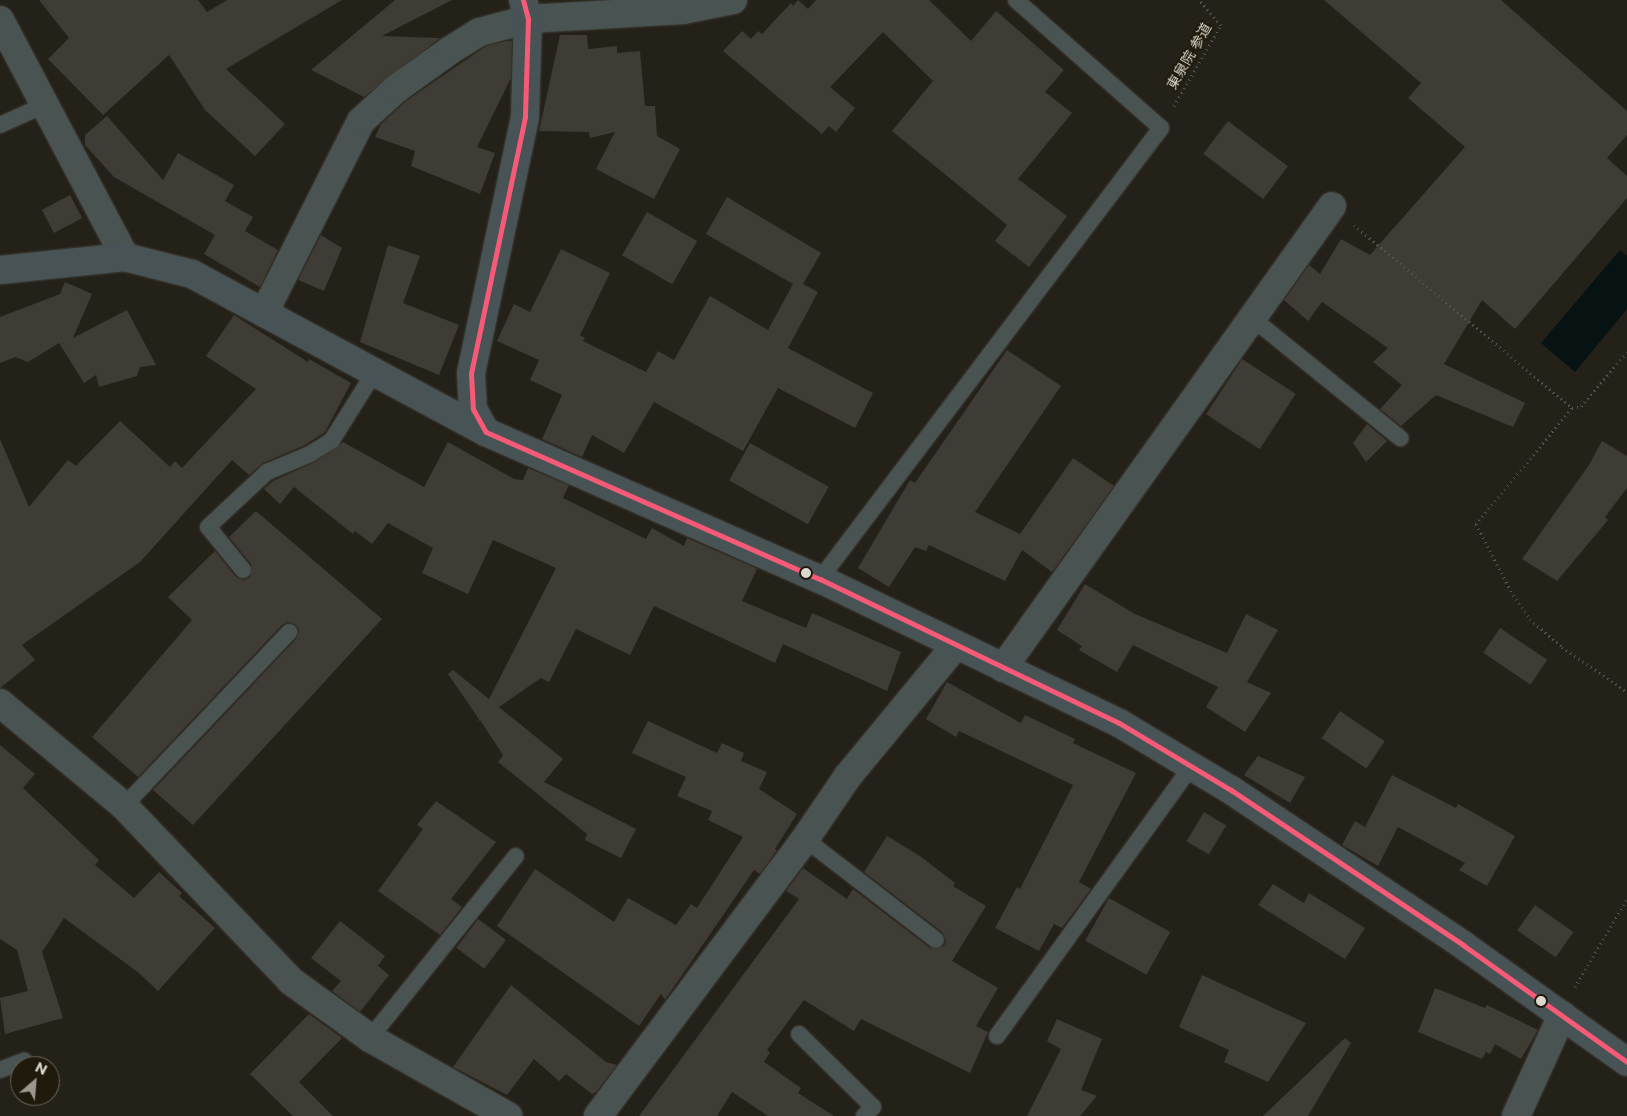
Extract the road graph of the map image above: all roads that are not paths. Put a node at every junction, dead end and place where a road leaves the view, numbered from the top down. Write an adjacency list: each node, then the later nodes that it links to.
1 (733, 0): 3 (street)
2 (1016, 0): 16 (lane)
3 (526, 10): 10 (street); 13 (street)
4 (0, 20): 5 (street)
5 (44, 105): 6 (lane); 8 (street)
6 (0, 125)
7 (1332, 206): 11 (street)
8 (125, 257): 9 (street); 10 (street)
9 (0, 270)
10 (264, 313): 12 (street)
11 (1252, 318): 14 (lane); 19 (street)
12 (374, 373): 13 (street); 15 (lane)
13 (486, 432): 16 (street)
14 (1400, 438)
15 (242, 570)
16 (820, 579): 18 (street)
17 (289, 632): 22 (lane)
18 (956, 645): 19 (street); 23 (street)
19 (1003, 668): 21 (street)
20 (0, 702): 22 (street)
21 (1192, 766): 26 (street); 28 (lane)
22 (124, 806): 29 (street)
23 (805, 839): 25 (lane); 32 (street)
24 (516, 856): 29 (lane)
25 (936, 940)
26 (1560, 1014): 30 (street); 34 (street)
27 (799, 1034): 33 (lane)
28 (997, 1036)
29 (370, 1038): 31 (street)
30 (1627, 1062)
31 (508, 1116)
32 (598, 1116)
33 (864, 1116)
34 (1516, 1116)

